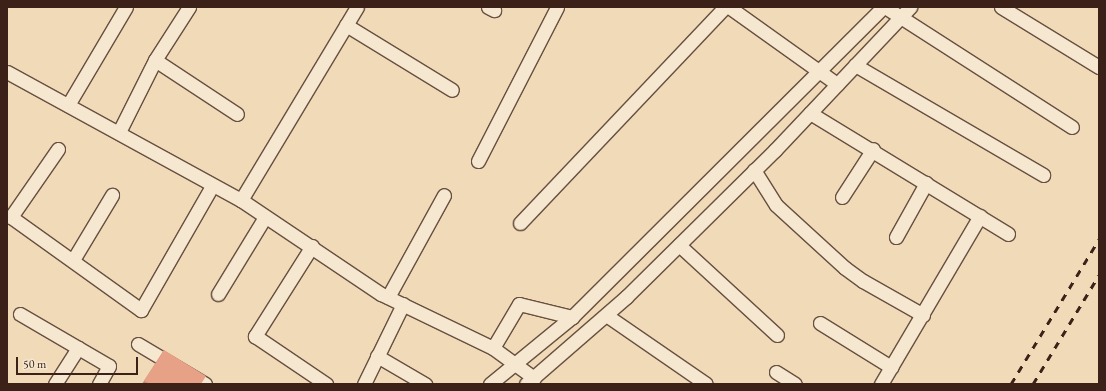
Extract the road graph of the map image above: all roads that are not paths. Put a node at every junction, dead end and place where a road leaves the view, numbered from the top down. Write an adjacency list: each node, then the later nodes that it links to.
1 (126, 7): 19 (street)
2 (189, 7): 12 (street)
3 (357, 7): 11 (street)
4 (557, 7): 26 (street)
5 (725, 7): 37 (street)
6 (729, 7): 16 (street)
7 (884, 7): 10 (street); 16 (street)
8 (910, 7): 10 (street)
9 (1001, 7): 14 (street)
10 (901, 17): 13 (street); 22 (street)
11 (346, 25): 18 (street); 34 (street)
12 (155, 60): 21 (street); 23 (street)
13 (856, 65): 17 (street); 28 (street)
14 (1099, 67)
15 (7, 72): 19 (street)
16 (820, 72): 17 (street); 49 (street)
17 (838, 84): 20 (street)
18 (452, 90)
19 (68, 105): 23 (street)
20 (810, 113): 25 (street); 27 (street)
21 (237, 114)
22 (1072, 127)
23 (119, 132): 30 (street)
24 (58, 149): 42 (street)
25 (873, 149): 29 (street); 33 (street)
26 (478, 161)
27 (754, 170): 40 (street); 48 (street)
28 (1043, 175)
29 (926, 183): 35 (street); 39 (street)
30 (212, 186): 34 (street); 42 (street)
31 (112, 194): 42 (street)
32 (444, 195): 44 (street)
33 (842, 198)
34 (241, 200): 36 (street)
35 (980, 216): 38 (street); 48 (street)
36 (265, 217): 41 (street); 43 (street)
37 (520, 223)
38 (1008, 234)
39 (896, 237)
40 (679, 245): 47 (street); 51 (street)
41 (312, 246): 44 (street); 63 (street)
42 (73, 260)
43 (218, 294)
44 (388, 297): 45 (street)
45 (403, 304): 54 (street); 55 (street)
46 (20, 314): 53 (street)
47 (606, 315): 59 (street); 67 (street)
48 (923, 315): 57 (street)
49 (572, 317): 54 (street); 56 (street)
50 (820, 323): 57 (street)
51 (777, 335)
52 (138, 344): 62 (street)
53 (78, 348): 60 (street); 61 (street)
54 (493, 348): 56 (street)
55 (378, 356): 64 (street); 65 (street)
56 (516, 363): 59 (street); 66 (street)
57 (892, 367): 69 (street)
58 (776, 372): 68 (street)
59 (530, 381)
60 (55, 384)
61 (99, 384)
62 (205, 384)
63 (326, 384)
64 (364, 384)
65 (425, 384)
66 (490, 384)
67 (706, 384)
68 (795, 384)
69 (881, 384)

